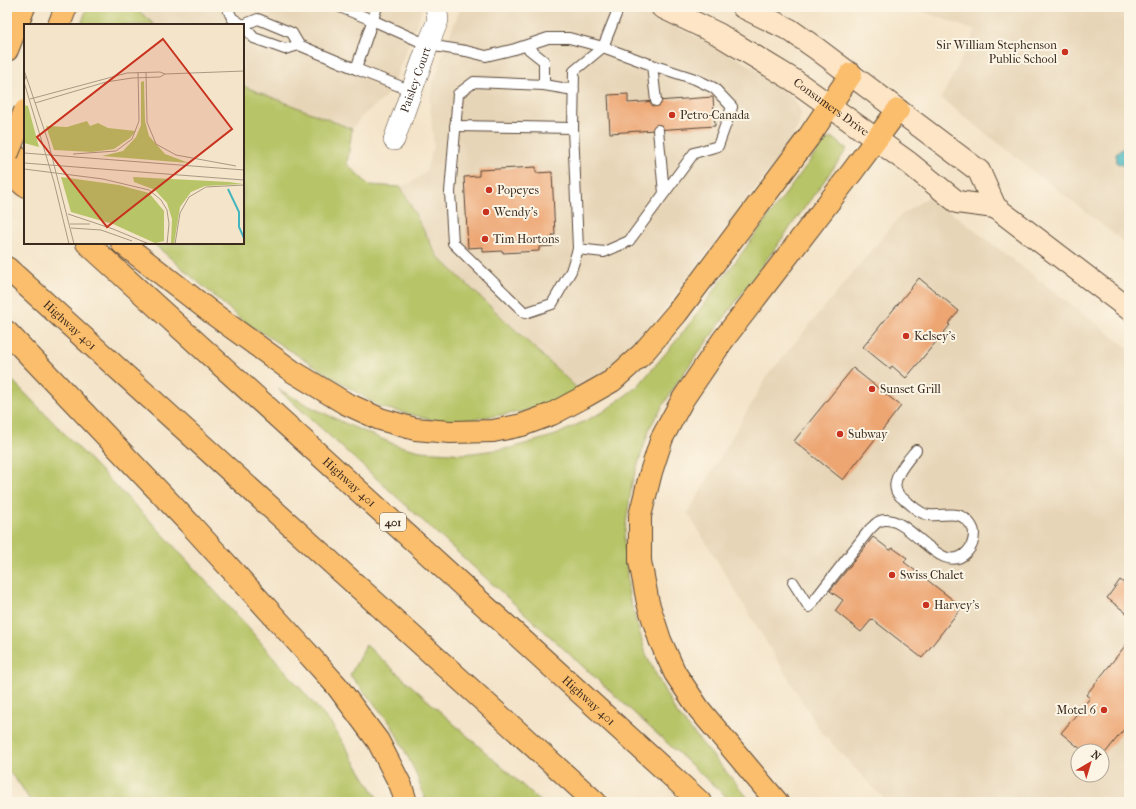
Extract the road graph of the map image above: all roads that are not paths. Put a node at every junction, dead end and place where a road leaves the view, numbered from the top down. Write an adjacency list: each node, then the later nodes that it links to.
1 (24, 7): 14 (main road)
2 (66, 7): 11 (main road)
3 (227, 7): 12 (lane)
4 (340, 7): 10 (lane)
5 (377, 7): 10 (lane)
6 (620, 7): 18 (lane)
7 (662, 7): 26 (main road, Consumers Drive)
8 (743, 7): 21 (main road, Consumers Drive)
9 (443, 11): 16 (street, Paisley Court)
10 (372, 20): 16 (lane); 20 (lane)
11 (59, 24)
12 (242, 24)
13 (244, 25): 15 (lane); 15 (lane)
14 (10, 42)
15 (299, 45): 20 (lane)
16 (428, 45): 17 (lane); 24 (street, Paisley Court)
17 (524, 46): 18 (lane); 22 (lane)
18 (603, 47): 19 (lane); 23 (lane)
19 (652, 65): 25 (lane); 39 (lane)
20 (356, 69): 24 (lane)
21 (851, 74): 26 (main road); 27 (main road, Consumers Drive)
22 (544, 85): 23 (lane); 29 (lane)
23 (574, 90): 30 (lane)
24 (412, 91): 33 (street, Paisley Court)
25 (656, 101)
26 (830, 106): 32 (main road, Consumers Drive); 42 (main road)
27 (898, 110): 32 (main road); 40 (main road, Consumers Drive)
28 (24, 113): 35 (main road, bridge)
29 (455, 126): 30 (lane); 43 (lane)
30 (572, 128): 43 (lane)
31 (658, 130): 39 (lane)
32 (876, 139): 40 (main road, Consumers Drive); 52 (main road)
33 (394, 140)
34 (7, 148): 36 (main road)
35 (7, 155)
36 (24, 163)
37 (7, 170): 38 (main road)
38 (24, 185)
39 (664, 193): 43 (lane)
40 (995, 207): 45 (main road, Consumers Drive)
41 (88, 244): 51 (main road, Highway 401 / 401)
42 (123, 244)
43 (578, 249)
44 (7, 268): 50 (main road, Highway 401)
45 (1129, 309)
46 (7, 332): 49 (main road)
47 (916, 450): 48 (lane)
48 (794, 582)
49 (406, 802)
50 (595, 802)
51 (700, 802)
52 (778, 802)

